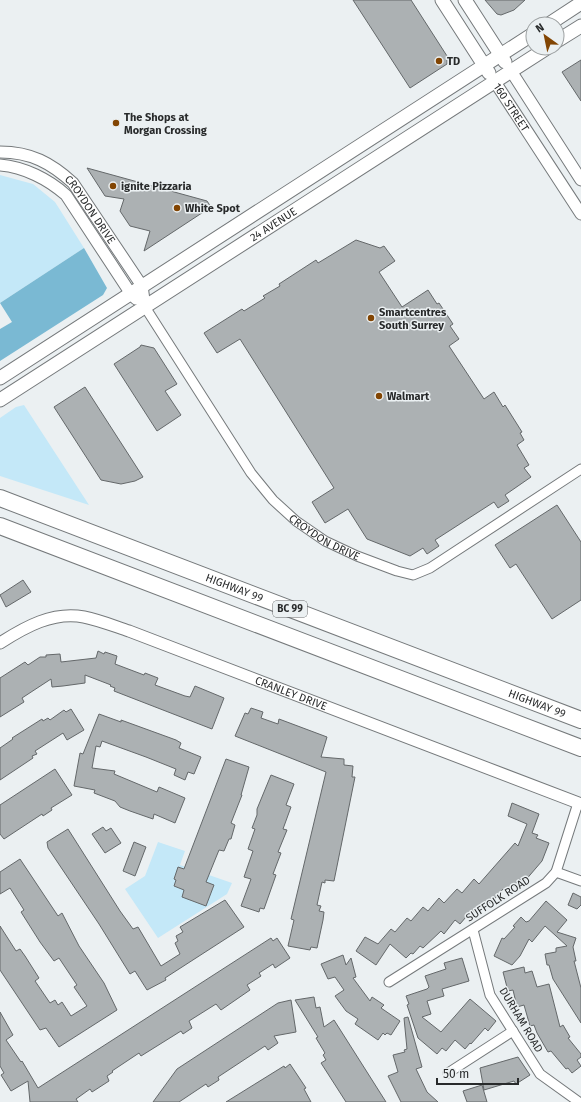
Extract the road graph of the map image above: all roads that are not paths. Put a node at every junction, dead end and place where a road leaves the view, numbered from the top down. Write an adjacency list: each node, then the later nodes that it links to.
1 (442, 0): 10 (main road, 160 STREET)
2 (465, 0): 8 (main road, 160 STREET)
3 (581, 3): 4 (main road)
4 (561, 16)
5 (581, 26): 6 (main road)
6 (565, 36)
7 (525, 39): 8 (main road, 24 AVENUE)
8 (501, 55): 10 (main road, 24 AVENUE); 11 (main road, 160 STREET)
9 (534, 56): 11 (main road, 24 AVENUE)
10 (484, 66): 12 (main road, 160 STREET); 15 (main road, 24 AVENUE)
11 (511, 71): 12 (main road, 24 AVENUE); 16 (street, 160 STREET)
12 (495, 82): 17 (main road, 24 AVENUE); 18 (street, 160 STREET)
13 (0, 152): 19 (street, CROYDON DRIVE)
14 (0, 165): 20 (street, CROYDON DRIVE)
15 (330, 166): 17 (main road); 19 (main road, 24 AVENUE)
16 (581, 180)
17 (301, 207): 21 (main road, 24 AVENUE)
18 (581, 214)
19 (142, 286): 20 (main road, 24 AVENUE); 21 (street, CROYDON DRIVE)
20 (131, 294): 21 (street, CROYDON DRIVE); 22 (main road, 24 AVENUE)
21 (144, 307): 23 (main road, 24 AVENUE); 24 (street, CROYDON DRIVE)
22 (0, 378)
23 (0, 400)
24 (581, 469)
25 (0, 498): 28 (highway, HIGHWAY 99 / BC 99)
26 (0, 526): 29 (highway, BC 99)
27 (0, 643): 30 (street, CRANLEY DRIVE)
28 (581, 720)
29 (581, 748)
30 (580, 803): 31 (street, SUFFOLK ROAD)
31 (556, 872): 32 (street); 33 (street, SUFFOLK ROAD)
32 (581, 881)
33 (473, 930): 34 (street, SUFFOLK ROAD); 35 (street, DURHAM ROAD)
34 (389, 982)
35 (513, 1031): 36 (street); 37 (street, DURHAM ROAD)
36 (448, 1073)
37 (579, 1102)

